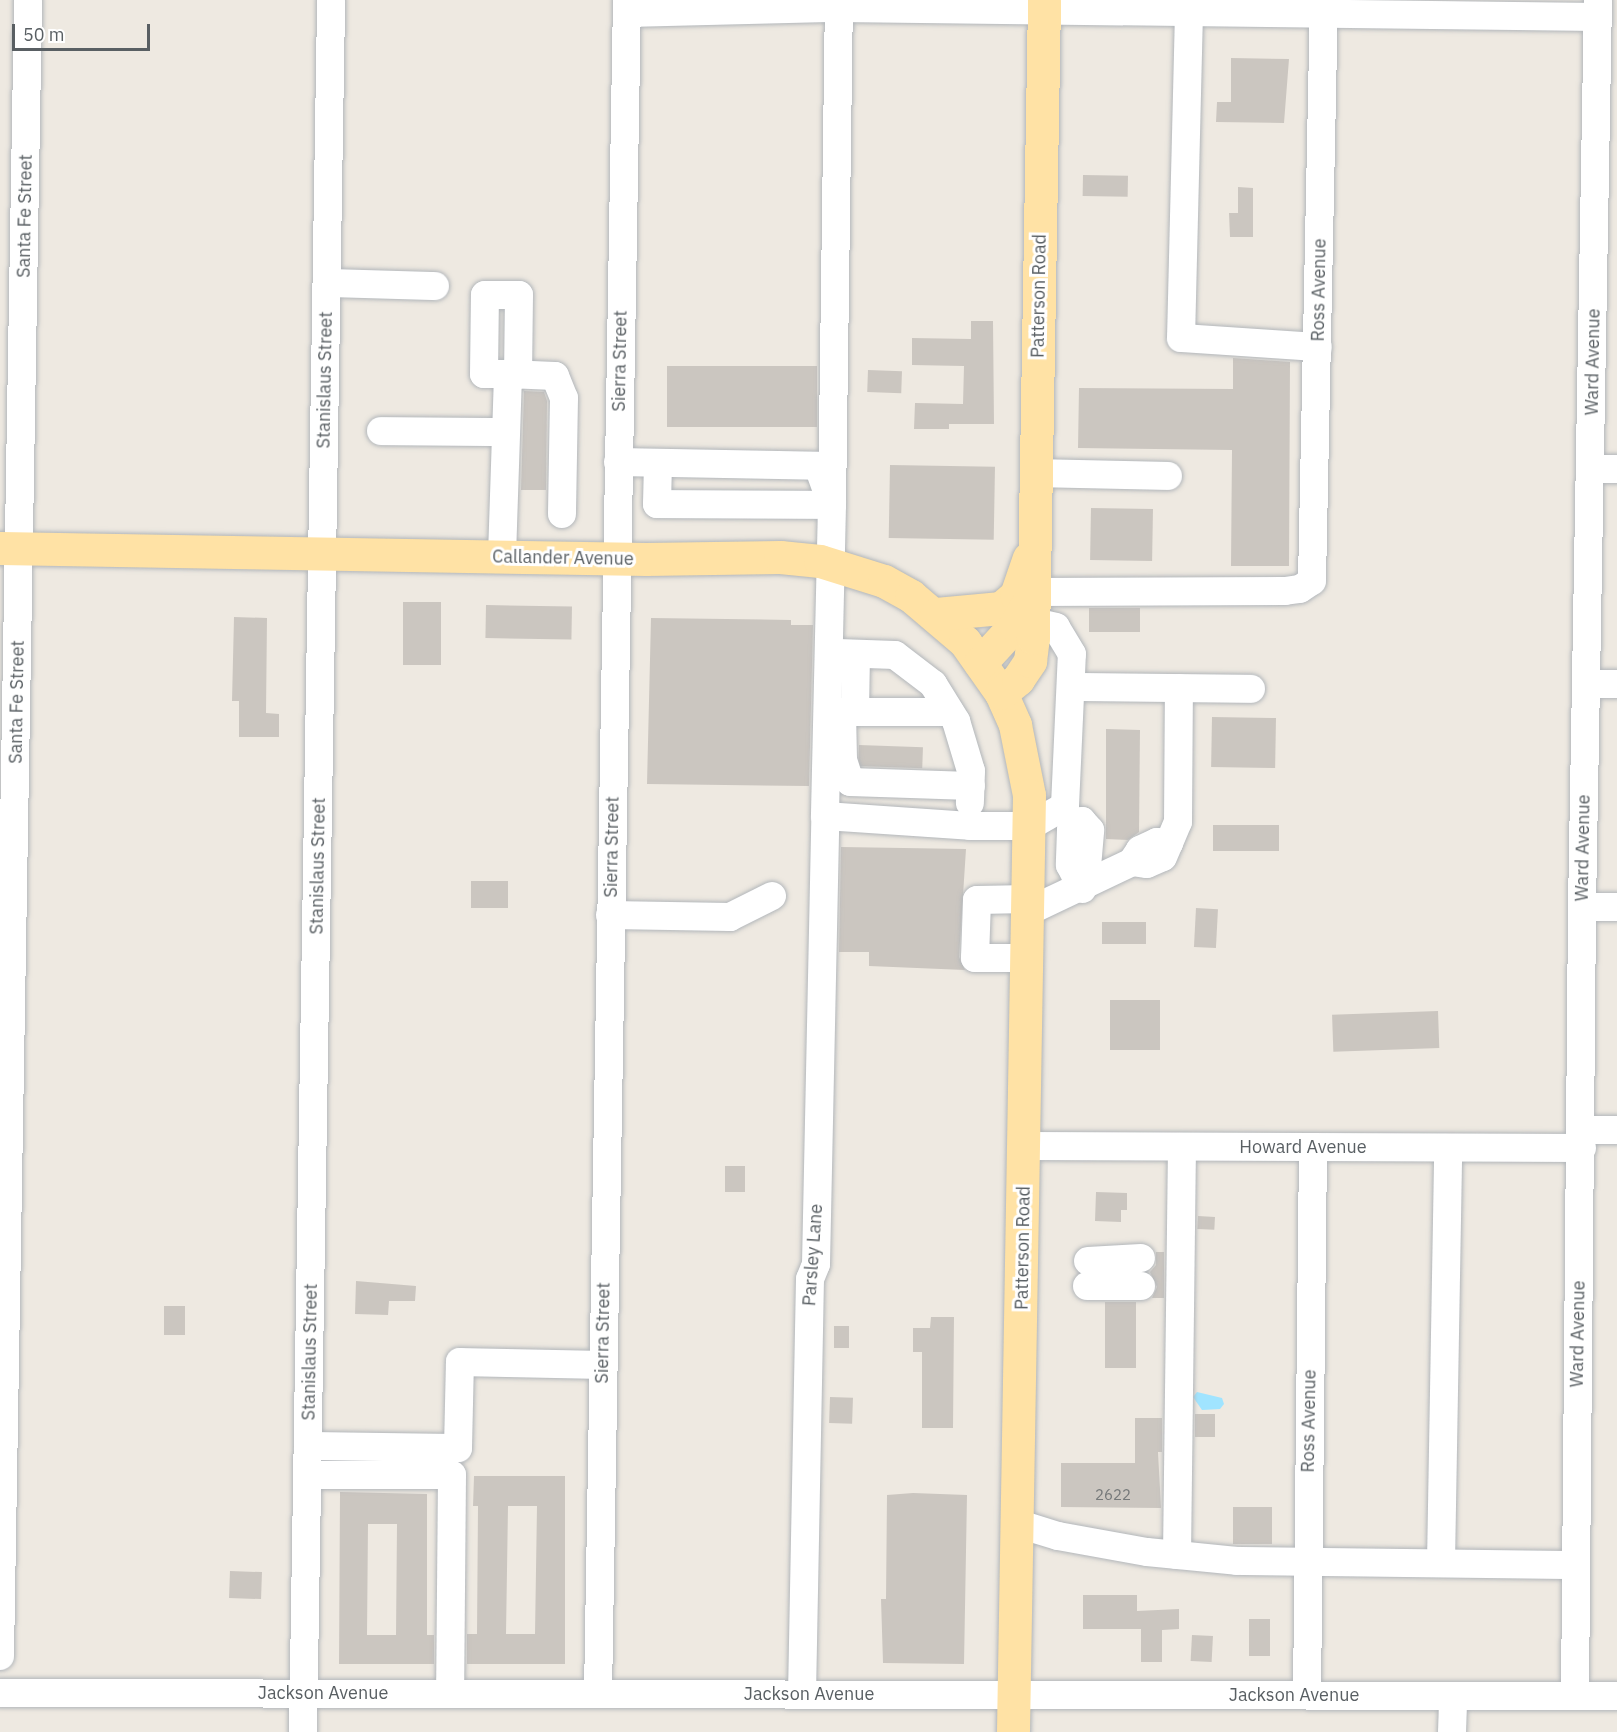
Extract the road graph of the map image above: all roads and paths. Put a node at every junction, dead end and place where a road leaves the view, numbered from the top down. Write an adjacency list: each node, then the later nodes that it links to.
1 (28, 0): 14 (street, Santa Fe Street)
2 (331, 0): 11 (street, Stanislaus Street)
3 (839, 4): 4 (street); 5 (street); 22 (street)
4 (1044, 5): 7 (street); 20 (main road, Patterson Road)
5 (627, 7): 17 (street, Sierra Street)
6 (1324, 7): 7 (street); 8 (street); 13 (street, Ross Avenue)
7 (1187, 8): 13 (street)
8 (1457, 8): 9 (street)
9 (1598, 8): 10 (street, Ward Avenue)
10 (1606, 241): 19 (street, Ward Avenue)
11 (327, 283): 12 (street); 26 (street, Stanislaus Street)
12 (435, 286)
13 (1318, 347): 30 (street, Ross Avenue)
14 (11, 406): 25 (street, Santa Fe Street)
15 (381, 430): 16 (street)
16 (506, 432): 23 (street); 27 (street)
17 (618, 462): 18 (street); 28 (street, Sierra Street)
18 (658, 463): 22 (street); 22 (street)
19 (1604, 469): 34 (street, Ward Avenue)
20 (1036, 473): 21 (street); 24 (main road, Patterson Road)
21 (1168, 476)
22 (832, 506): 29 (street)
23 (562, 514)
24 (1035, 540): 30 (main road, Patterson Road); 31 (main road)
25 (10, 548): 26 (main road, Callander Avenue); 55 (street, Santa Fe Street)
26 (322, 555): 27 (main road, Callander Avenue); 65 (street, Stanislaus Street)
27 (502, 556): 28 (main road, Callander Avenue)
28 (617, 558): 29 (main road, Callander Avenue); 53 (street, Sierra Street)
29 (831, 563): 31 (main road, Callander Avenue); 32 (street)
30 (1034, 607): 33 (main road, Patterson Road); 36 (street); 39 (main road, Patterson Road)
31 (936, 614): 33 (main road, Callander Avenue)
32 (843, 653): 40 (street); 41 (street); 45 (street, Parsley Lane)
33 (980, 663): 39 (main road, Callander Avenue)
34 (1586, 684): 35 (street); 51 (street, Ward Avenue)
35 (1617, 684)
36 (1071, 687): 37 (street); 44 (street)
37 (1179, 688): 38 (street); 48 (street)
38 (1251, 689)
39 (1000, 693): 42 (main road, Callander Avenue)
40 (849, 712): 41 (street); 43 (street)
41 (950, 712): 43 (street)
42 (1026, 763): 47 (main road, Patterson Road)
43 (971, 786): 46 (street)
44 (1073, 814): 47 (street); 48 (street)
45 (825, 816): 46 (street); 81 (street, Parsley Lane)
46 (970, 826): 47 (street)
47 (1030, 826): 50 (main road, Patterson Road)
48 (1079, 881): 50 (street)
49 (772, 897): 53 (street)
50 (1029, 905): 54 (main road, Patterson Road); 54 (street)
51 (1582, 907): 52 (street); 57 (street, Ward Avenue)
52 (1617, 907)
53 (610, 915): 64 (street, Sierra Street)
54 (1028, 958): 58 (main road, Patterson Road)
55 (6, 980): 66 (street, Santa Fe Street)
56 (1617, 1130): 57 (street, Howard Avenue)
57 (1582, 1139): 61 (street, Howard Avenue); 73 (street, Ward Avenue)
58 (1024, 1146): 59 (street, Howard Avenue); 68 (main road, Patterson Road)
59 (1182, 1147): 60 (street, Howard Avenue); 70 (street)
60 (1313, 1148): 61 (street, Howard Avenue); 72 (street, Ross Avenue)
61 (1448, 1148): 71 (street)
62 (1141, 1272): 63 (street)
63 (1088, 1273)
64 (602, 1365): 65 (street); 79 (street, Sierra Street)
65 (308, 1446): 67 (street, Stanislaus Street)
66 (2, 1472): 69 (street, Santa Fe Street)
67 (307, 1475): 77 (street, Stanislaus Street); 78 (street)
68 (1019, 1524): 70 (street); 82 (main road, Patterson Road)
69 (1, 1545): 74 (street, Santa Fe Street)
70 (1177, 1555): 72 (street)
71 (1441, 1563): 72 (street); 73 (street)
72 (1307, 1564): 80 (street, Ross Avenue)
73 (1573, 1565): 83 (street, Ward Avenue)
74 (0, 1614): 75 (street, Santa Fe Street)
75 (0, 1656)
76 (0, 1693): 77 (street, Jackson Avenue)
77 (303, 1693): 78 (street, Jackson Avenue); 86 (street, Stanislaus Street)
78 (450, 1693): 79 (street, Jackson Avenue)
79 (598, 1694): 81 (street, Jackson Avenue)
80 (1307, 1694): 82 (street, Jackson Avenue); 85 (street, Jackson Avenue)
81 (802, 1695): 82 (street, Jackson Avenue)
82 (1012, 1695): 87 (main road, Patterson Road)
83 (1575, 1696): 84 (street, Jackson Avenue); 85 (street, Jackson Avenue)
84 (1617, 1696)
85 (1453, 1697): 88 (street)
86 (303, 1732)
87 (1013, 1732)
88 (1452, 1732)

